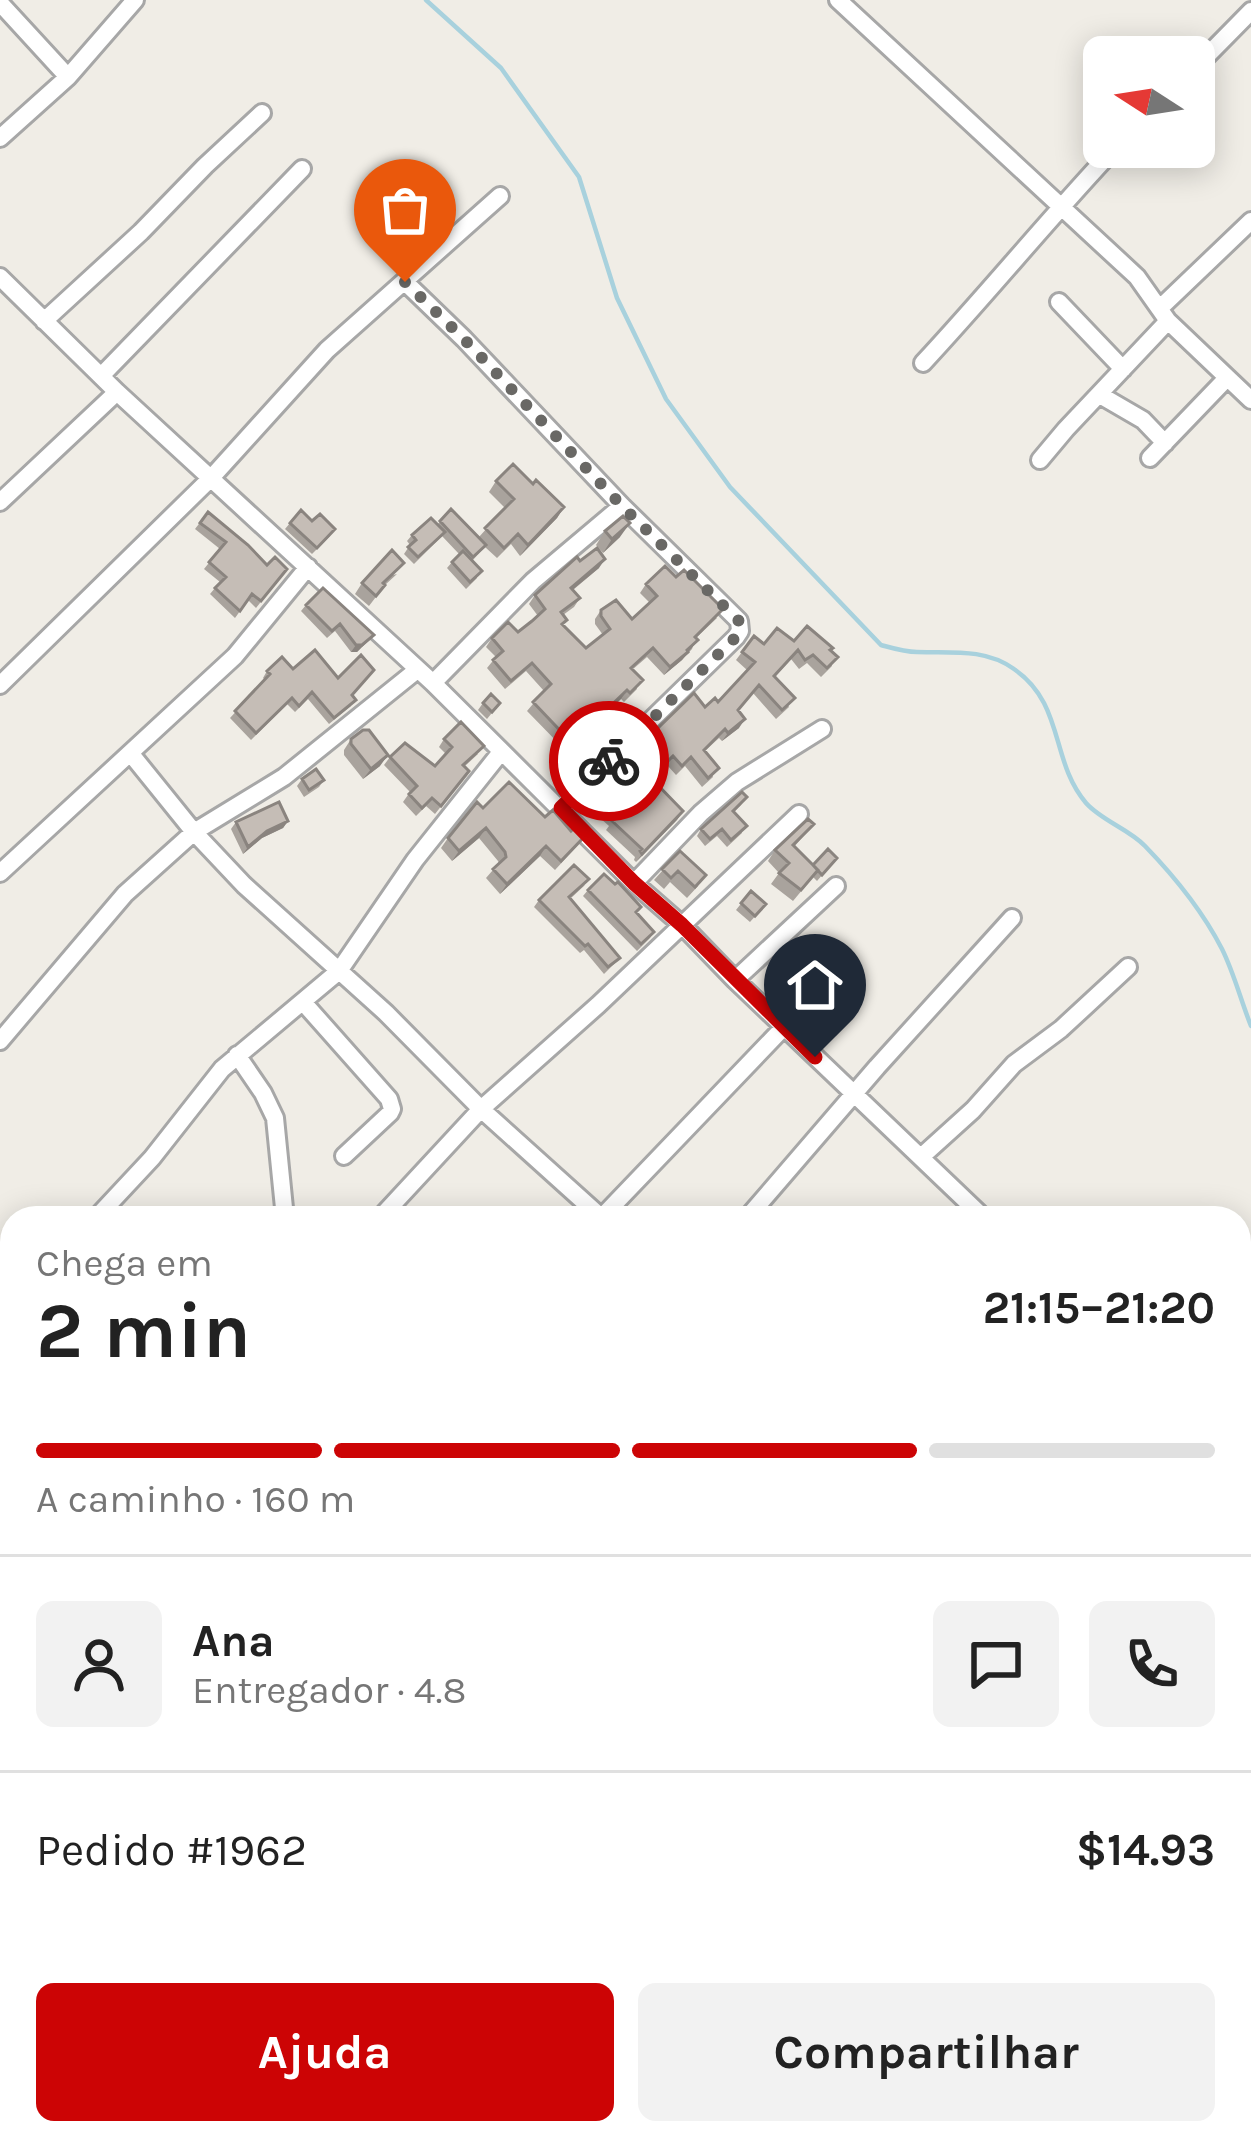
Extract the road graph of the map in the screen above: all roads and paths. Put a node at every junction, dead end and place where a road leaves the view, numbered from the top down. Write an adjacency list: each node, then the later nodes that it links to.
1 (135, 0): 6 (street)
2 (838, 0): 12 (street)
3 (0, 3): 6 (street)
4 (1251, 11): 5 (street)
5 (1215, 47)
6 (68, 77): 8 (street)
7 (262, 113): 18 (street)
8 (0, 138)
9 (1096, 168): 12 (street)
10 (302, 169): 21 (street)
11 (500, 196): 15 (street)
12 (1061, 205): 17 (street); 19 (street)
13 (1251, 221): 17 (street)
14 (0, 277): 18 (street)
15 (405, 282): 29 (street); 31 (street)
16 (1059, 302): 20 (street)
17 (1164, 315): 20 (street); 22 (street)
18 (44, 321): 21 (street)
19 (923, 363)
20 (1123, 369): 24 (street)
21 (102, 375): 23 (street)
22 (1226, 379): 25 (street); 26 (street)
23 (117, 392): 29 (street); 30 (street)
24 (1100, 395): 26 (street); 28 (street)
25 (1251, 400)
26 (1165, 443): 27 (street)
27 (1150, 458)
28 (1040, 460)
29 (212, 477): 32 (street); 35 (street)
30 (0, 502)
31 (622, 506): 34 (street); 39 (street)
32 (308, 567): 33 (street); 38 (street)
33 (417, 670): 34 (street); 41 (street)
34 (433, 683): 37 (street)
35 (0, 685)
36 (822, 729): 43 (street)
37 (501, 752): 39 (street); 48 (street)
38 (130, 754): 41 (street); 42 (street)
39 (561, 808): 43 (street)
40 (799, 814): 46 (street)
41 (194, 832): 48 (street); 52 (street)
42 (0, 873)
43 (634, 883): 46 (street)
44 (836, 886): 49 (street)
45 (1012, 918): 54 (street)
46 (682, 925): 49 (street); 55 (street)
47 (1128, 967): 57 (street)
48 (339, 971): 50 (street); 55 (street)
49 (735, 980): 51 (street)
50 (303, 1002): 53 (street); 56 (street)
51 (784, 1027): 54 (street); 62 (street)
52 (0, 1041)
53 (237, 1055): 58 (street); 59 (street)
54 (854, 1095): 57 (street); 63 (street)
55 (481, 1109): 60 (street); 61 (street)
56 (344, 1156)
57 (921, 1157): 64 (street)
58 (107, 1206)
59 (284, 1206)
60 (391, 1206)
61 (588, 1206)
62 (612, 1206)
63 (757, 1206)
64 (972, 1206)

